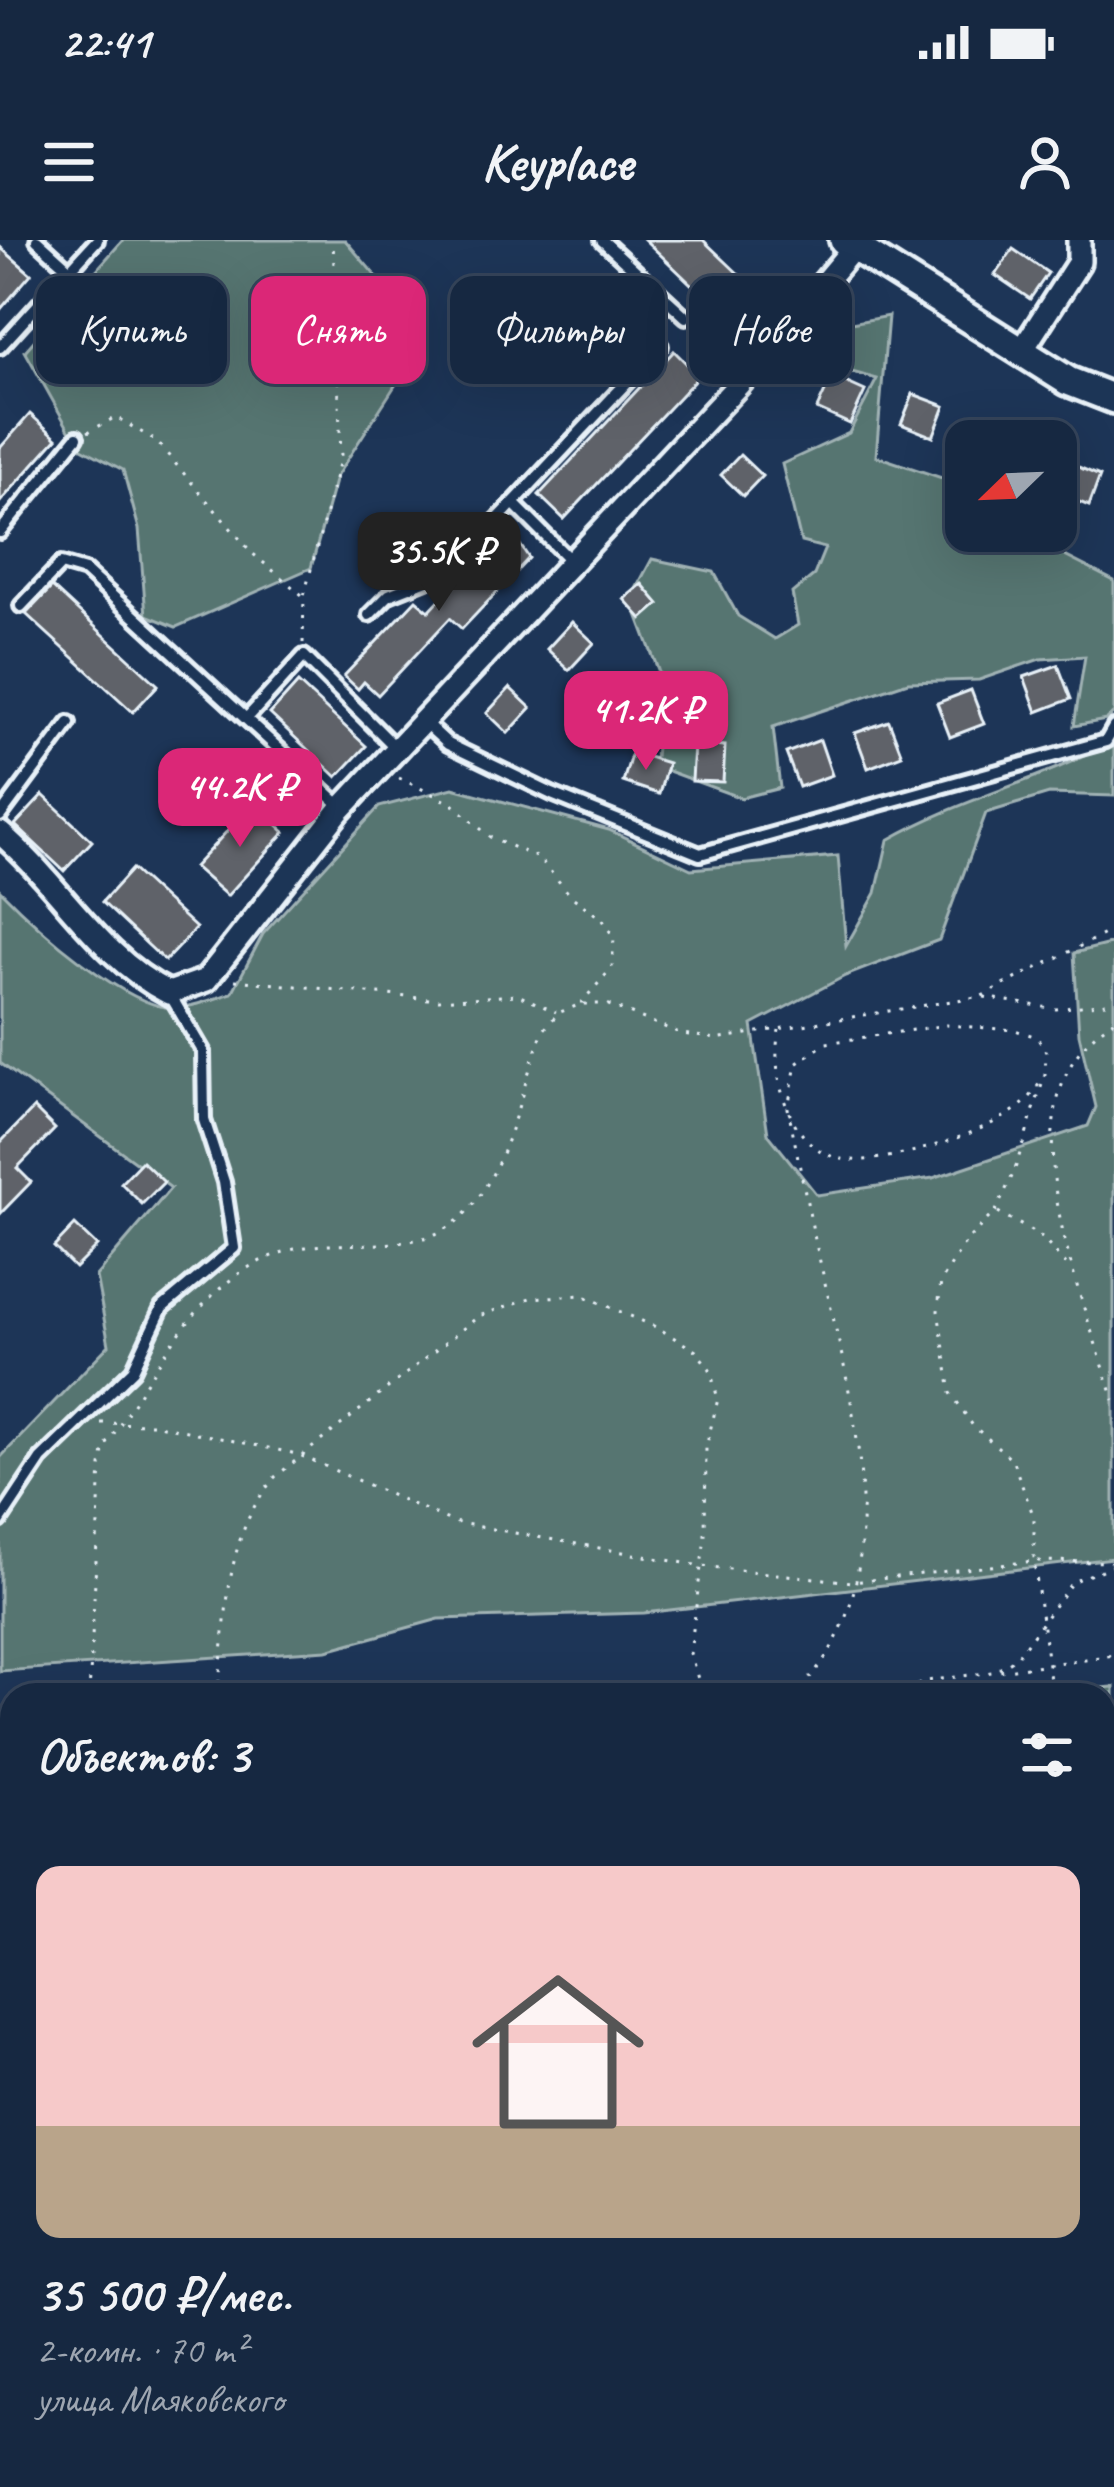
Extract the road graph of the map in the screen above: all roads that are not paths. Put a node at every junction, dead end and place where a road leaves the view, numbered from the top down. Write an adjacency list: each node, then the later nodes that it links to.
1 (38, 240): 6 (lane)
2 (97, 240): 6 (lane)
3 (602, 240): 7 (lane)
4 (1079, 240): 9 (street)
5 (849, 243): 9 (street); 15 (street)
6 (70, 270): 8 (lane)
7 (686, 316)
8 (0, 347)
9 (1021, 352): 11 (street)
10 (626, 384): 13 (lane)
11 (1114, 398)
12 (77, 437): 14 (lane)
13 (514, 504): 15 (lane); 17 (lane)
14 (0, 532)
15 (574, 564): 19 (street)
16 (21, 606): 18 (lane)
17 (369, 615)
18 (248, 717): 22 (lane); 23 (lane)
19 (424, 722): 21 (lane); 22 (street)
20 (69, 723): 24 (lane)
21 (1114, 727)
22 (391, 757): 23 (street)
23 (343, 808): 26 (street)
24 (0, 816)
25 (0, 833): 26 (street)
26 (169, 993): 27 (lane)
27 (0, 1521)

